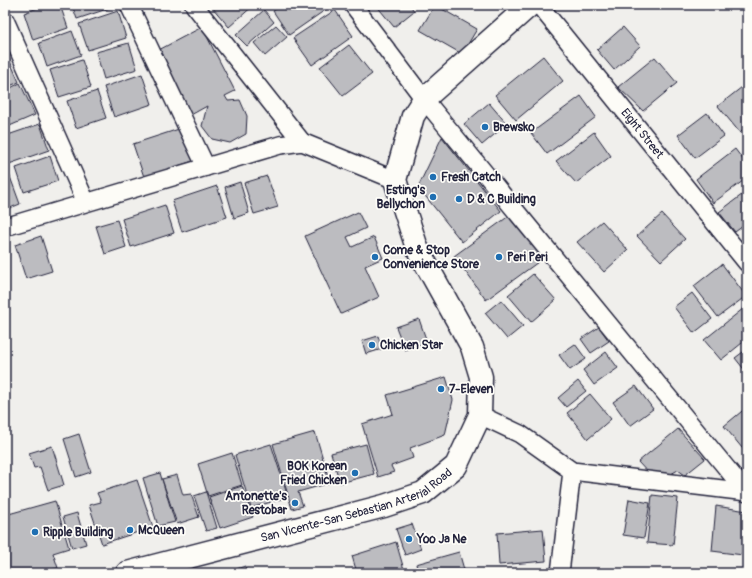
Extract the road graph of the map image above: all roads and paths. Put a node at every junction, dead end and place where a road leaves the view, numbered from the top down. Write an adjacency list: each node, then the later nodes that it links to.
1 (129, 5): 9 (street)
2 (194, 5): 8 (street)
3 (353, 5): 7 (street)
4 (530, 5): 7 (street)
5 (539, 5): 13 (street, Eight Street)
6 (5, 20): 11 (street)
7 (424, 99): 10 (street); 16 (street)
8 (302, 142): 9 (street); 10 (street)
9 (206, 167): 11 (street)
10 (395, 180): 14 (street, San Vicente-San Sebastian Arterial Road)
11 (86, 202): 12 (street)
12 (5, 227)
13 (747, 263)
14 (480, 415): 15 (street); 17 (street, San Vicente-San Sebastian Arterial Road)
15 (572, 471): 16 (street); 18 (street)
16 (747, 492)
17 (127, 573)
18 (560, 573)

